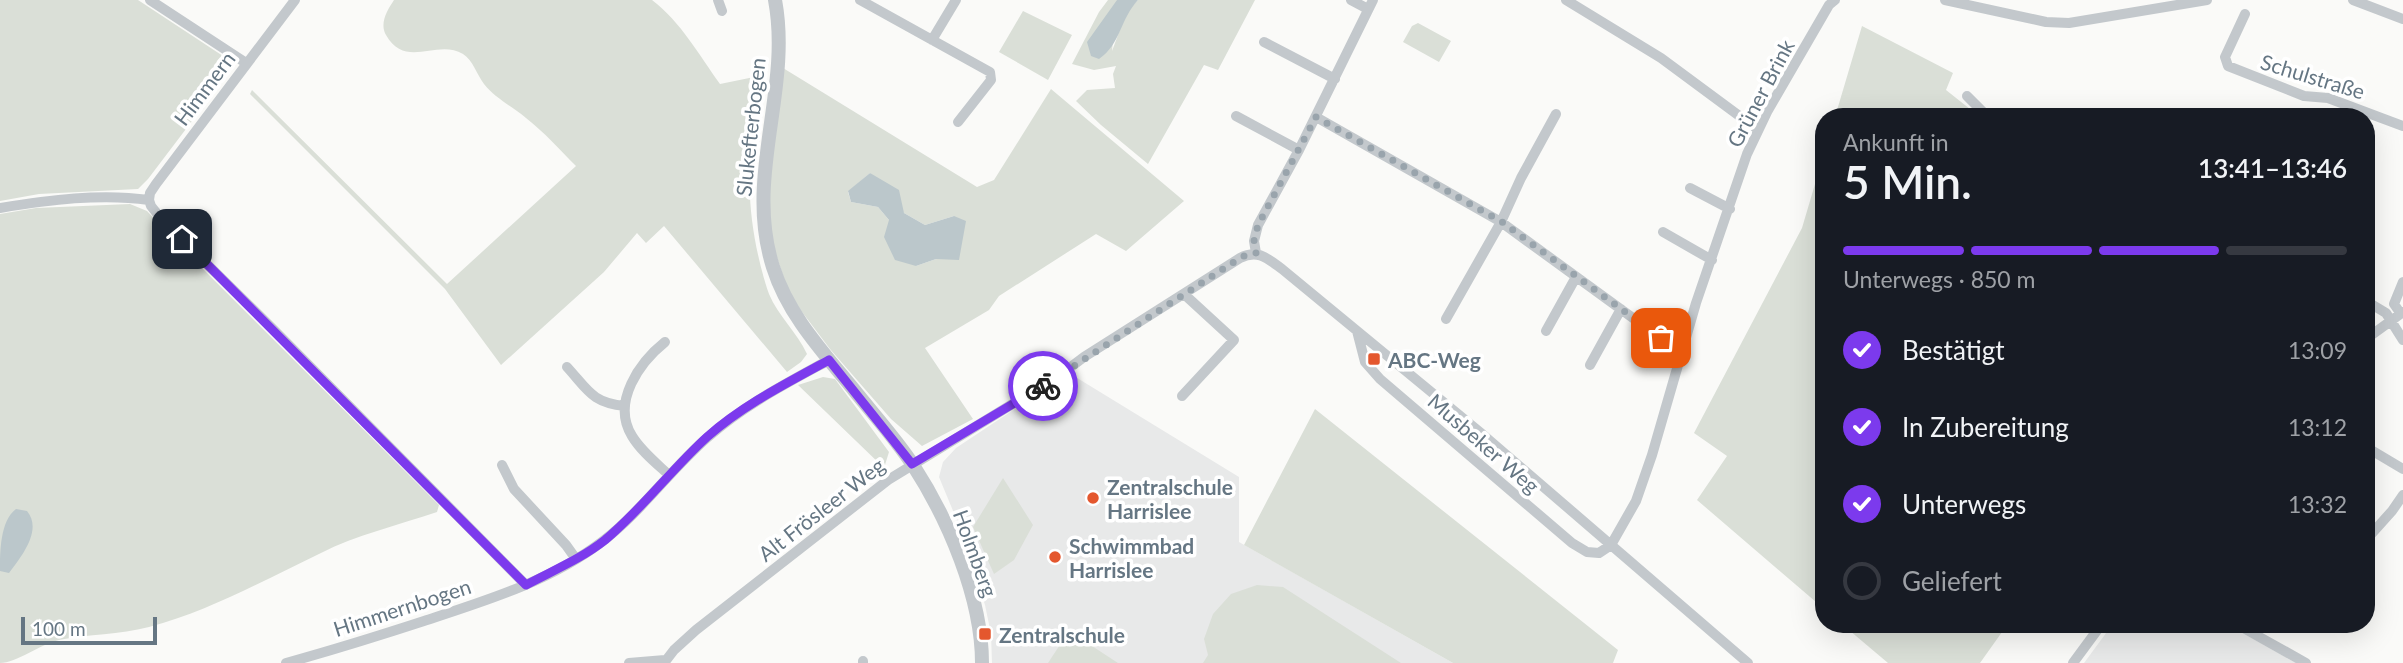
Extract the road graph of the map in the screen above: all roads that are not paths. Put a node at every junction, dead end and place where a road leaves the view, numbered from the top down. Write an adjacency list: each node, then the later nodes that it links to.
1 (150, 0): 19 (street)
2 (295, 0): 19 (street, Himmern)
3 (718, 0): 14 (street)
4 (775, 0): 53 (street, Slukefterbogen)
5 (860, 0): 17 (street)
6 (956, 0): 17 (street)
7 (1351, 0): 13 (street)
8 (1566, 0): 30 (street)
9 (1945, 0): 10 (street)
10 (2207, 0)
11 (2353, 0): 16 (street)
12 (1827, 2): 30 (street, Grüner Brink)
13 (1370, 5): 20 (street)
14 (722, 12)
15 (2245, 14): 23 (street, Schulstraße)
16 (2403, 19)
17 (932, 40): 28 (street)
18 (1264, 42): 20 (street)
19 (246, 63): 33 (street, Himmern)
20 (1335, 79): 26 (street)
21 (1967, 96): 22 (street)
22 (1979, 108)
23 (2345, 108)
24 (1556, 114): 36 (street)
25 (1236, 116): 31 (street)
26 (1316, 117): 31 (street); 36 (street)
27 (2375, 118): 29 (street, Schulstraße)
28 (958, 122)
29 (2403, 126)
30 (1758, 130): 35 (street, Grüner Brink)
31 (1299, 150): 38 (street)
32 (1690, 188): 35 (street)
33 (149, 200): 34 (street); 67 (street)
34 (0, 208)
35 (1730, 209): 39 (street, Grüner Brink)
36 (1502, 222): 40 (street); 46 (street)
37 (1662, 232): 39 (street)
38 (1256, 253): 42 (street, Alt Frösleer Weg); 47 (street, Musbeker Weg)
39 (1712, 260): 52 (street, Grüner Brink)
40 (1576, 277): 44 (street); 48 (street)
41 (2403, 282): 45 (street)
42 (1185, 295): 56 (street); 59 (street, Alt Frösleer Weg)
43 (2375, 306): 45 (street)
44 (1621, 309): 52 (street); 54 (street)
45 (2398, 315): 49 (street); 50 (street)
46 (1446, 320)
47 (1357, 331): 65 (street, Musbeker Weg); 65 (street, Musbeker Weg)
48 (1546, 331)
49 (2375, 332)
50 (2403, 340)
51 (666, 342): 57 (street)
52 (1681, 353): 65 (street, Grüner Brink)
53 (829, 360): 59 (street, Slukefterbogen); 62 (street, Himmernbogen)
54 (1590, 365)
55 (567, 367): 57 (street)
56 (1182, 396)
57 (625, 406): 62 (street)
58 (2375, 452): 61 (street)
59 (912, 464): 70 (street, Alt Frösleer Weg); 73 (street, Holmberg)
60 (502, 465): 66 (street)
61 (2403, 469)
62 (669, 475): 66 (street, Himmernbogen)
63 (2403, 495): 64 (street)
64 (2375, 530)
65 (1611, 545): 74 (street, Musbeker Weg)
66 (576, 559): 67 (street, Himmernbogen)
67 (526, 585): 71 (street, Himmernbogen)
68 (2095, 633): 75 (street)
69 (2252, 633): 76 (street)
70 (665, 661): 72 (street, Alt Frösleer Weg)
71 (286, 663)
72 (629, 663)
73 (982, 663)
74 (1748, 663)
75 (2073, 663)
76 (2306, 663)

